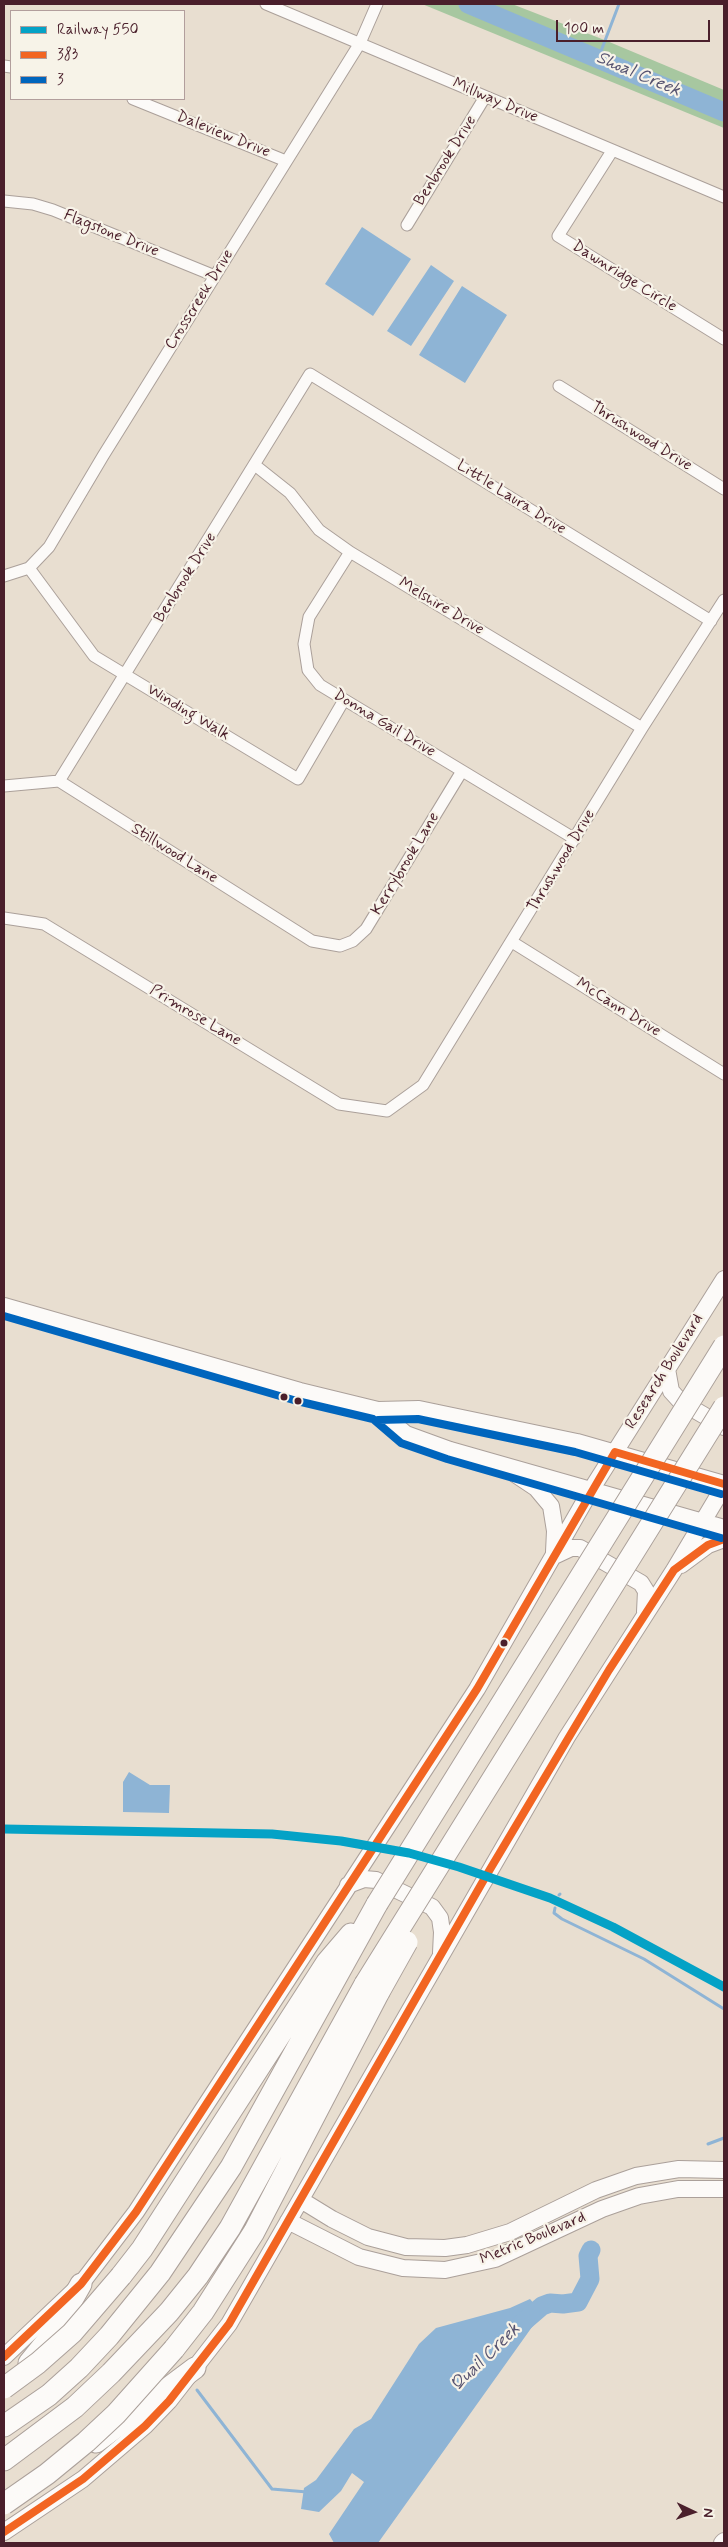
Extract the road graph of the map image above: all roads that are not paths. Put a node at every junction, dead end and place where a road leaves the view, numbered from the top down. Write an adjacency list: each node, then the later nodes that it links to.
1 (266, 4): 3 (street, Millway Drive)
2 (377, 4): 3 (street, Crosscreek Drive)
3 (360, 43): 4 (street, Millway Drive); 7 (street, Crosscreek Drive)
4 (485, 97): 6 (street, Millway Drive); 10 (street, Benbrook Drive)
5 (135, 100): 7 (street, Daleview Drive)
6 (612, 151): 8 (street, Millway Drive); 12 (street, Dawnridge Circle)
7 (286, 161): 11 (street, Crosscreek Drive)
8 (724, 197)
9 (4, 201): 11 (street, Flagstone Drive)
10 (407, 225)
11 (215, 276): 18 (street, Crosscreek Drive)
12 (724, 338)
13 (310, 374): 15 (street, Benbrook Drive); 21 (street, Little Laura Drive)
14 (559, 386): 16 (street, Thrushwood Drive)
15 (256, 466): 17 (street, Melshire Drive); 22 (street, Benbrook Drive)
16 (724, 489)
17 (350, 552): 23 (street, Donna Gail Drive); 24 (street, Melshire Drive)
18 (29, 568): 19 (street, Crosscreek Drive); 22 (street, Winding Walk)
19 (4, 576)
20 (724, 600): 21 (street, Thrushwood Drive)
21 (711, 621): 24 (street, Thrushwood Drive)
22 (125, 675): 23 (street, Winding Walk); 26 (street, Benbrook Drive)
23 (344, 700): 25 (street, Donna Gail Drive)
24 (642, 728): 28 (street, Thrushwood Drive)
25 (462, 771): 28 (street, Donna Gail Drive); 31 (street, Kerrybrook Lane)
26 (59, 780): 27 (street); 31 (street, Stillwood Lane)
27 (4, 786)
28 (576, 839): 30 (street, Thrushwood Drive)
29 (4, 918): 33 (street, Primrose Lane)
30 (512, 942): 32 (street, McCann Drive); 33 (street, Thrushwood Drive)
31 (340, 946)
32 (724, 1074)
33 (387, 1111)
34 (724, 1279): 37 (main road, Research Boulevard)
35 (4, 1306): 39 (main road)
36 (724, 1346): 53 (highway, bridge)
37 (667, 1369): 40 (main road); 41 (main road, Research Boulevard)
38 (724, 1408): 54 (highway, bridge)
39 (378, 1410): 41 (main road); 42 (main road)
40 (724, 1427)
41 (615, 1452): 43 (main road); 44 (main road, Research Boulevard)
42 (502, 1466): 44 (main road); 48 (main road)
43 (724, 1485): 45 (main road)
44 (591, 1490): 45 (main road); 48 (main road, Research Boulevard)
45 (703, 1522): 46 (main road); 49 (main road)
46 (724, 1528)
47 (724, 1538): 49 (main road)
48 (554, 1556): 50 (main road); 51 (main road, Research Boulevard)
49 (674, 1570): 50 (main road)
50 (645, 1614): 52 (main road)
51 (348, 1885): 52 (main road); 63 (main road, Research Boulevard)
52 (441, 1955): 61 (main road)
53 (334, 1966): 66 (highway, bridge); 67 (highway)
54 (372, 1988): 68 (highway); 70 (highway, bridge)
55 (679, 2169): 56 (main road, Metric Boulevard); 57 (main road, Metric Boulevard); 58 (main road)
56 (724, 2170)
57 (624, 2180): 60 (main road); 61 (main road, Metric Boulevard)
58 (680, 2189): 59 (main road, Metric Boulevard); 60 (main road, Metric Boulevard)
59 (724, 2189)
60 (629, 2198): 62 (main road, Metric Boulevard)
61 (301, 2200): 62 (main road)
62 (288, 2221): 65 (main road)
63 (81, 2284): 64 (main road, Research Boulevard); 66 (highway)
64 (4, 2357)
65 (195, 2368): 69 (highway); 71 (main road)
66 (4, 2389)
67 (4, 2426)
68 (4, 2460)
69 (4, 2493)
70 (4, 2504)
71 (4, 2532)

